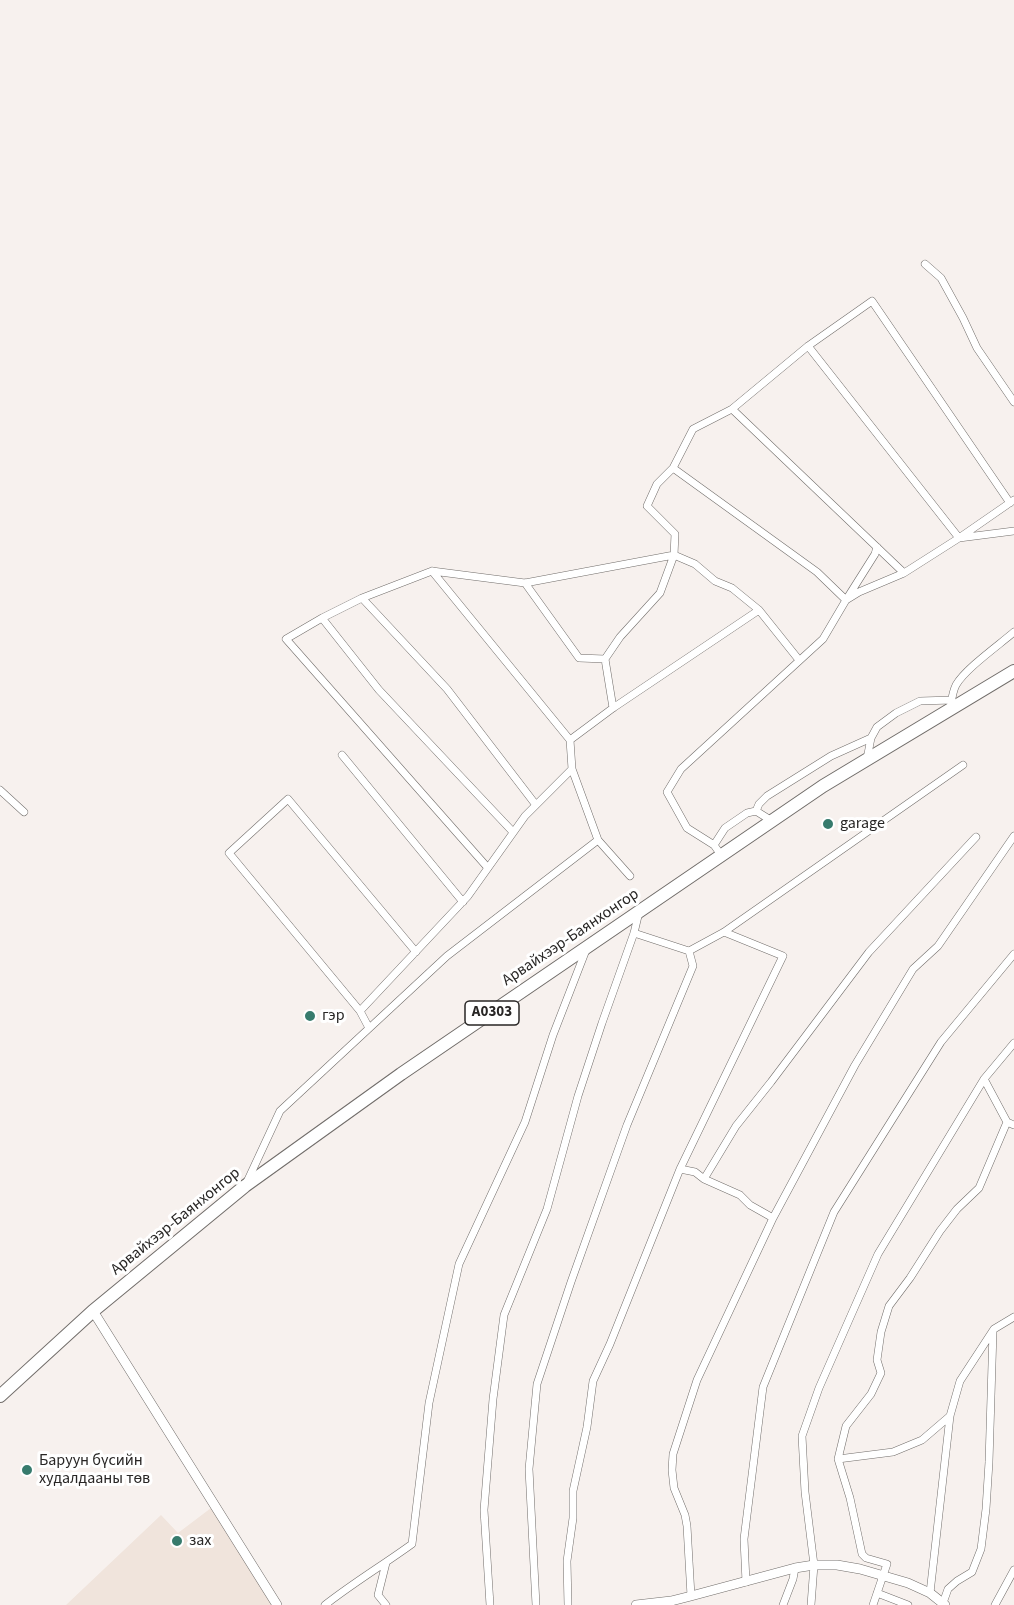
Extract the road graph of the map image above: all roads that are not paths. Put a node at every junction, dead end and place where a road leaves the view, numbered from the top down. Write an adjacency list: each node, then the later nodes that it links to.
1 (925, 264): 3 (street)
2 (808, 346): 4 (street); 6 (street); 8 (street)
3 (1014, 402)
4 (732, 409): 5 (street); 9 (street)
5 (673, 468): 10 (street); 15 (street)
6 (1012, 501): 8 (street)
7 (1014, 531): 8 (street)
8 (959, 538): 12 (street)
9 (878, 547): 12 (street); 15 (street)
10 (674, 555): 13 (street); 16 (street); 19 (street)
11 (432, 570): 13 (street); 14 (street); 25 (street)
12 (904, 573): 15 (street)
13 (525, 583): 19 (street)
14 (362, 598): 17 (street); 31 (street)
15 (846, 600): 20 (street)
16 (759, 610): 20 (street); 23 (street)
17 (322, 618): 35 (street); 40 (street)
18 (1014, 632): 22 (street)
19 (605, 659): 23 (street)
20 (799, 660): 39 (street)
21 (1014, 671): 22 (highway, Арвайхээр-Баянхонгор / A0303)
22 (951, 705): 24 (street); 27 (highway, Арвайхээр-Баянхонгор / A0303)
23 (613, 708): 25 (street)
24 (871, 738): 27 (street); 32 (street)
25 (570, 740): 29 (street)
26 (342, 755): 42 (street)
27 (867, 759): 34 (highway, Арвайхээр-Баянхонгор / A0303)
28 (963, 765): 44 (street)
29 (572, 769): 31 (street); 38 (street)
30 (0, 790): 33 (street)
31 (536, 805): 35 (street)
32 (756, 811): 34 (street); 39 (street)
33 (24, 813)
34 (772, 821): 39 (highway, Арвайхээр-Баянхонгор / A0303)
35 (513, 832): 40 (street)
36 (1014, 836): 58 (street)
37 (976, 837): 56 (street)
38 (598, 840): 41 (street); 51 (street)
39 (717, 850): 43 (highway, Арвайхээр-Баянхонгор / A0303)
40 (488, 868): 42 (street)
41 (630, 876)
42 (463, 902): 48 (street)
43 (639, 912): 45 (street); 46 (highway, Арвайхээр-Баянхонгор / A0303)
44 (724, 932): 47 (street); 55 (street)
45 (634, 933): 47 (street); 80 (street)
46 (587, 947): 57 (highway, Арвайхээр-Баянхонгор / A0303); 65 (street)
47 (689, 951): 81 (street)
48 (416, 952): 50 (street); 50 (street)
49 (1014, 954): 70 (street)
50 (360, 1011): 51 (street)
51 (369, 1028): 57 (street)
52 (1014, 1042): 53 (street)
53 (984, 1079): 54 (street); 66 (street)
54 (1011, 1123): 64 (street)
55 (680, 1169): 56 (street); 82 (street)
56 (704, 1179): 58 (street)
57 (245, 1186): 59 (highway, Арвайхээр-Баянхонгор / A0303)
58 (773, 1218): 73 (street)
59 (93, 1311): 62 (highway, Арвайхээр-Баянхонгор / A0303); 77 (street)
60 (1014, 1317): 61 (street)
61 (994, 1329): 63 (street); 76 (street)
62 (0, 1396)
63 (950, 1416): 64 (street); 72 (street)
64 (838, 1459): 69 (street)
65 (386, 1563): 78 (street); 79 (street)
66 (814, 1565): 67 (street); 69 (street); 85 (street)
67 (795, 1568): 70 (street); 84 (street)
68 (1014, 1570): 88 (street)
69 (883, 1575): 71 (street); 72 (street)
70 (746, 1582): 73 (street)
71 (877, 1593): 86 (street); 87 (street)
72 (930, 1593): 76 (street)
73 (691, 1596): 74 (street)
74 (675, 1603): 75 (street)
75 (650, 1604): 83 (street)
76 (944, 1604)
77 (278, 1605)
78 (325, 1605)
79 (386, 1605)
80 (490, 1605)
81 (536, 1605)
82 (568, 1605)
83 (636, 1605)
84 (783, 1605)
85 (812, 1605)
86 (873, 1605)
87 (908, 1605)
88 (996, 1605)

